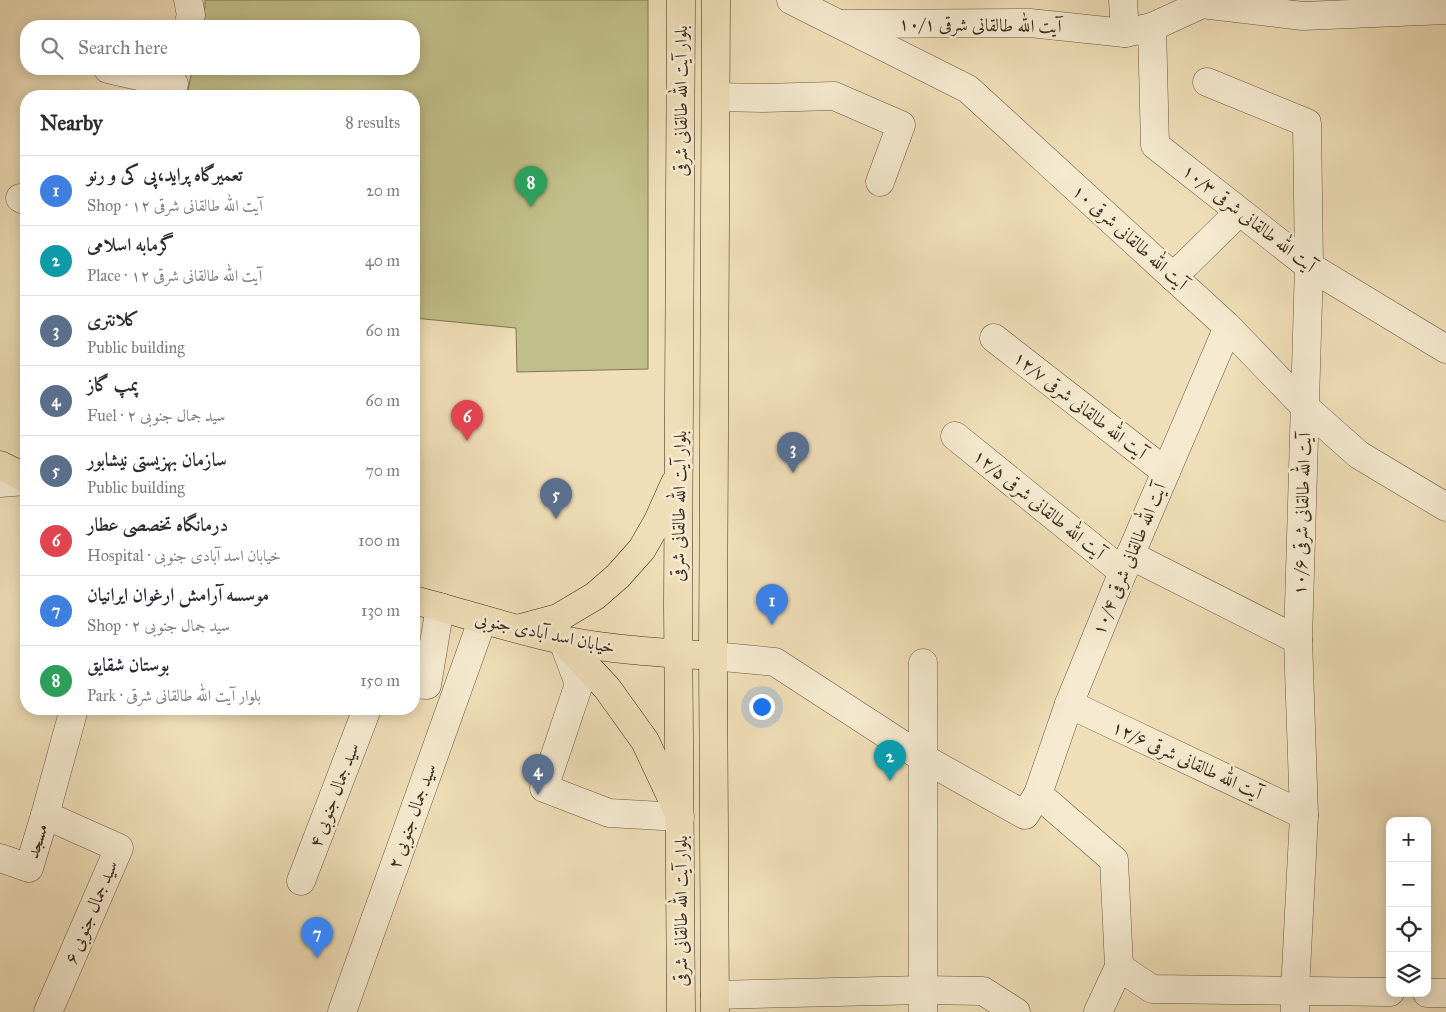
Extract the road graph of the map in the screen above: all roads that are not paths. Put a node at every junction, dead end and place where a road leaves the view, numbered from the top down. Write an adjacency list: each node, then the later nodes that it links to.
1 (188, 0): 8 (street)
2 (681, 0): 26 (main road, بلوار آیت الله طالقانی شرقی)
3 (716, 0): 15 (main road, بلوار آیت الله طالقانی شرقی)
4 (791, 0): 9 (street, آیت الله طالقانی شرقی ۱۰)
5 (1123, 0): 11 (street)
6 (1303, 8): 7 (street, آیت الله طالقانی شرقی ۱۰/۱); 10 (street, آیت الله طالقانی شرقی ۱۰/۱)
7 (1446, 10)
8 (190, 20)
9 (838, 24): 11 (street, آیت الله طالقانی شرقی ۱۰/۱); 19 (street, آیت الله طالقانی شرقی ۱۰)
10 (1152, 27): 11 (street, آیت الله طالقانی شرقی ۱۰/۱); 17 (street, آیت الله طالقانی شرقی ۱۰/۳)
11 (1125, 33)
12 (137, 75): 14 (street)
13 (1207, 82): 18 (street, آیت الله طالقانی شرقی ۱۰/۶)
14 (175, 83)
15 (716, 97): 16 (street); 40 (main road, بلوار آیت الله طالقانی شرقی)
16 (880, 182)
17 (1239, 212): 18 (street, آیت الله طالقانی شرقی ۱۰/۳); 19 (street)
18 (1309, 266): 22 (street, آیت الله طالقانی شرقی ۱۰/۳); 23 (street, آیت الله طالقانی شرقی ۱۰/۶)
19 (1173, 276): 20 (street, آیت الله طالقانی شرقی ۱۰)
20 (1228, 327): 23 (street, آیت الله طالقانی شرقی ۱۰); 27 (street, آیت الله طالقانی شرقی ۱۰/۴)
21 (994, 338): 27 (street, آیت الله طالقانی شرقی ۱۲/۷)
22 (1446, 348)
23 (1306, 408): 31 (street, آیت الله طالقانی شرقی ۱۰); 38 (street, آیت الله طالقانی شرقی ۱۰/۶)
24 (955, 436): 32 (street, آیت الله طالقانی شرقی ۱۲/۵)
25 (0, 465): 28 (main road)
26 (680, 471): 36 (main road); 39 (main road, بلوار آیت الله طالقانی شرقی)
27 (1166, 472): 32 (street, آیت الله طالقانی شرقی ۱۰/۴)
28 (20, 477)
29 (20, 481): 30 (street)
30 (0, 483)
31 (1446, 507)
32 (1126, 564): 38 (street, آیت الله طالقانی شرقی ۱۲/۵); 43 (street, آیت الله طالقانی شرقی ۱۰/۴)
33 (420, 602): 34 (main road, خیابان اسد آبادی جنوبی)
34 (440, 607): 35 (main road, خیابان اسد آبادی جنوبی); 42 (street)
35 (482, 620): 36 (main road, خیابان اسد آبادی جنوبی); 61 (street, سید جمال جنوبی ۲)
36 (517, 629): 37 (main road, خیابان اسد آبادی جنوبی)
37 (562, 640): 39 (main road, خیابان اسد آبادی جنوبی); 50 (main road); 50 (street)
38 (1298, 640): 49 (street, آیت الله طالقانی شرقی ۱۰/۶)
39 (679, 654): 40 (main road, خیابان اسد آبادی جنوبی); 50 (main road, بلوار آیت الله طالقانی شرقی)
40 (713, 656): 46 (street); 59 (main road, بلوار آیت الله طالقانی شرقی)
41 (923, 663): 46 (street)
42 (420, 684)
43 (1069, 704): 47 (street, آیت الله طالقانی شرقی ۱۰/۴); 49 (street, آیت الله طالقانی شرقی ۱۲/۶)
44 (72, 715): 48 (street)
45 (365, 715): 52 (street, سید جمال جنوبی ۴)
46 (923, 758): 47 (street, آیت الله طالقانی شرقی ۱۰/۴); 57 (street)
47 (1038, 794): 53 (street)
48 (45, 815): 51 (street, مسجد); 60 (street, سید جمال جنوبی ۶)
49 (1304, 816): 58 (street, آیت الله طالقانی شرقی ۱۰/۶)
50 (680, 817): 62 (main road, بلوار آیت الله طالقانی شرقی)
51 (0, 858)
52 (301, 882)
53 (1119, 967): 58 (street); 64 (street)
54 (1386, 992): 58 (street)
55 (1431, 993): 56 (street)
56 (1446, 993)
57 (923, 1001): 59 (street); 63 (street)
58 (1295, 1002)
59 (715, 1004)
60 (48, 1012)
61 (342, 1012)
62 (681, 1012)
63 (1016, 1012)
64 (1098, 1012)

